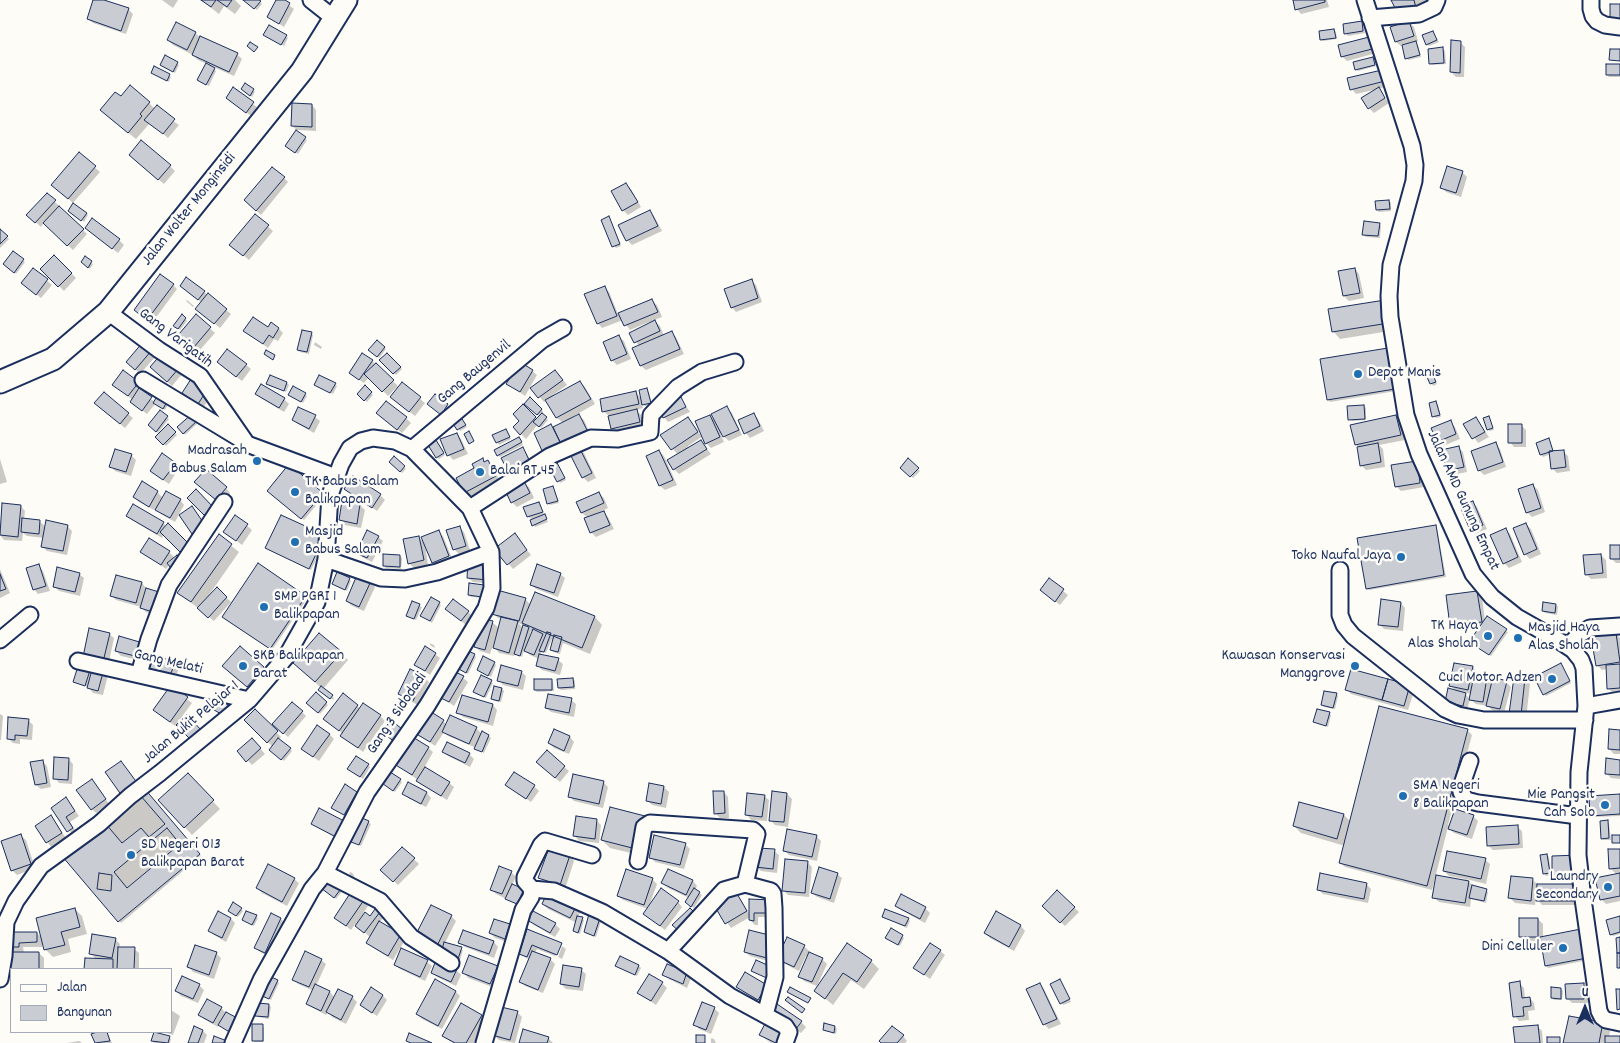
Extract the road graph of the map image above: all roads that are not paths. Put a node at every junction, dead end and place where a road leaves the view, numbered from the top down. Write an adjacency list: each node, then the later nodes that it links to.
1 (311, 0): 7 (street)
2 (346, 0): 7 (main road, Jalan Wolter Monginsidi)
3 (1365, 0): 6 (street, Jalan AMD Gunung Empat)
4 (1437, 0): 6 (street)
5 (1591, 0): 8 (street)
6 (1370, 18): 26 (street, Jalan AMD Gunung Empat)
7 (335, 19): 9 (main road, Jalan Wolter Monginsidi)
8 (1620, 27)
9 (108, 312): 13 (main road, Jalan Wolter Monginsidi); 15 (street, Gang Varigatih)
10 (563, 328): 16 (street, Gang Baugenvil)
11 (734, 362): 19 (street)
12 (142, 380): 15 (street)
13 (0, 382)
14 (373, 438): 16 (street, Gang 3 Sidodadi); 17 (street, Jalan Bukit Pelajar 1)
15 (247, 444): 17 (street)
16 (412, 449): 19 (street, Gang 3 Sidodadi)
17 (336, 477): 21 (street, Jalan Bukit Pelajar 1)
18 (224, 502): 28 (street)
19 (470, 508): 20 (street, Gang 3 Sidodadi)
20 (491, 552): 21 (street); 36 (street, Gang 3 Sidodadi)
21 (326, 560): 29 (street, Jalan Bukit Pelajar 1)
22 (1340, 570): 31 (street)
23 (30, 614): 25 (street)
24 (1620, 626): 26 (street)
25 (0, 640)
26 (1568, 646): 31 (street, Jalan AMD Gunung Empat)
27 (78, 661): 28 (street, Gang Melati)
28 (139, 674): 29 (street, Gang Melati)
29 (249, 700): 41 (street, Jalan Bukit Pelajar 1)
30 (1620, 700): 31 (street)
31 (1586, 713): 33 (street, Jalan AMD Gunung Empat)
32 (1470, 762): 33 (street)
33 (1578, 816): 43 (street, Jalan AMD Gunung Empat)
34 (592, 855): 38 (street)
35 (638, 862): 37 (street)
36 (325, 873): 40 (street); 44 (street, Gang 3 Sidodadi)
37 (745, 884): 39 (street); 42 (street)
38 (532, 889): 39 (street); 45 (street)
39 (668, 951): 42 (street)
40 (451, 963)
41 (0, 979)
42 (765, 1015): 46 (street)
43 (1620, 1023)
44 (233, 1043)
45 (484, 1043)
46 (785, 1043)

